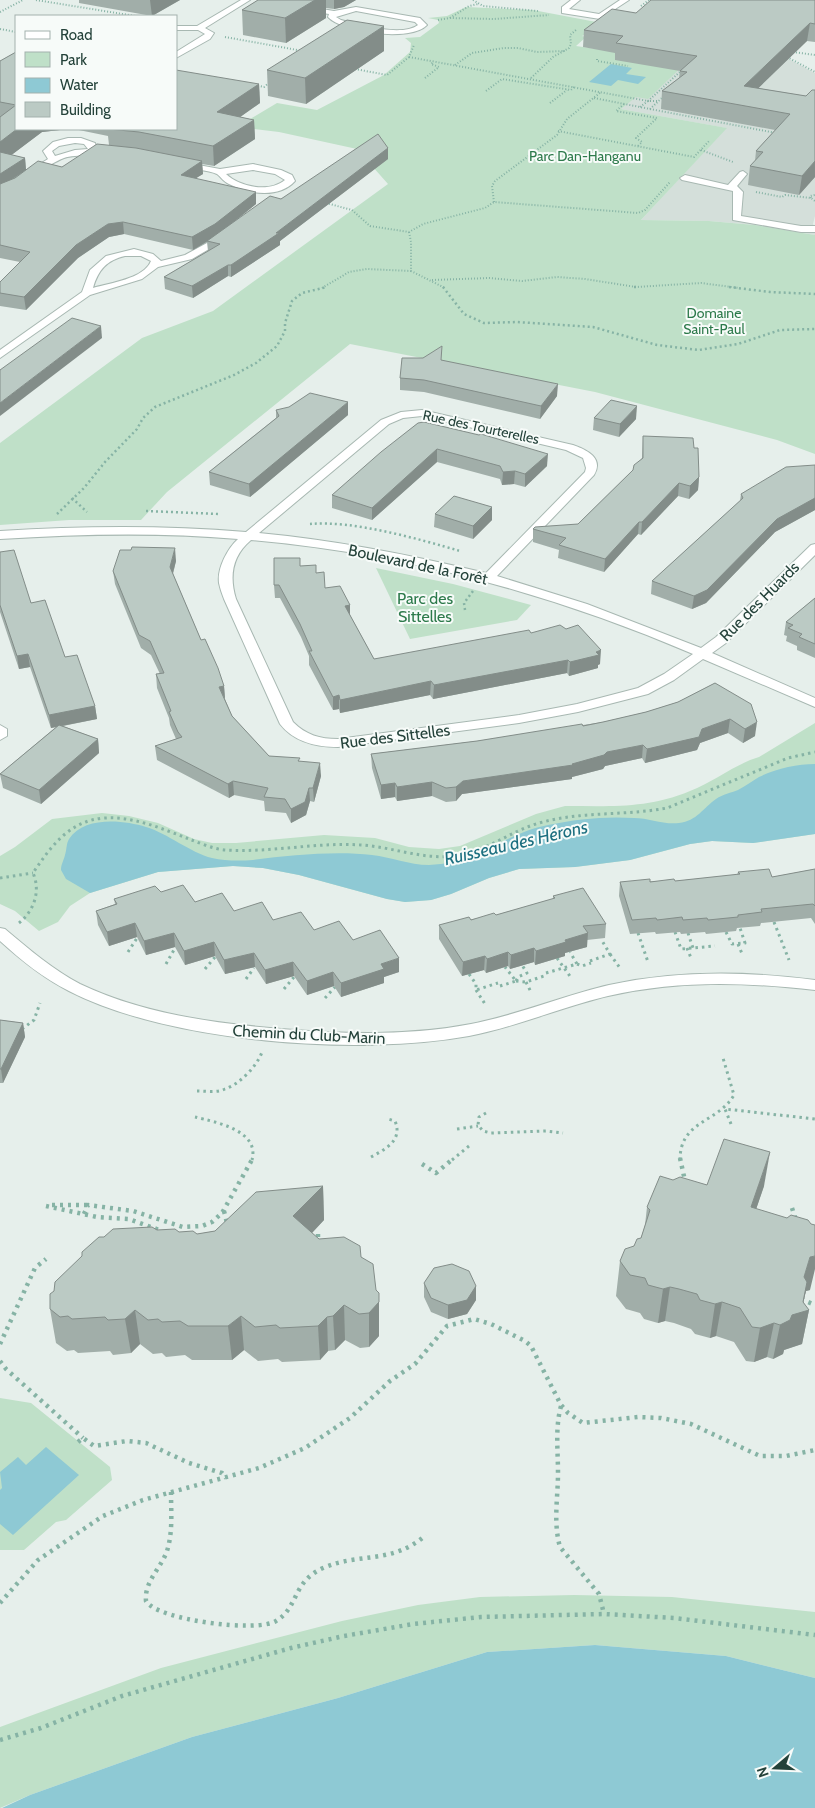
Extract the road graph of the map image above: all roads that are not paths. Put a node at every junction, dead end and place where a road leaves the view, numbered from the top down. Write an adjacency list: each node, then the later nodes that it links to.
1 (246, 0): 7 (street)
2 (576, 0): 3 (street)
3 (625, 0)
4 (302, 8): 5 (street)
5 (334, 13): 5 (street)
6 (178, 28): 7 (street)
7 (199, 28): 8 (street)
8 (178, 55)
9 (114, 154): 16 (street)
10 (171, 164): 11 (street)
11 (220, 172): 15 (street); 15 (street)
12 (743, 174): 14 (street)
13 (685, 178): 14 (street)
14 (731, 187): 18 (street)
15 (270, 189): 17 (street)
16 (0, 193)
17 (270, 201)
18 (815, 229)
19 (221, 238): 20 (street)
20 (155, 264): 21 (street); 21 (street)
21 (86, 294): 22 (street)
22 (2, 353)
23 (0, 535): 24 (street, Boulevard de la Forêt)
24 (249, 536): 26 (street, Boulevard de la Forêt); 26 (street, Rue des Tourterelles); 27 (street, Rue des Sittelles)
25 (815, 548): 27 (street, Rue des Huards)
26 (488, 578): 27 (street, Boulevard de la Forêt)
27 (703, 653): 28 (street, Boulevard de la Forêt)
28 (815, 703)
29 (0, 729): 30 (street)
30 (0, 736)
31 (0, 934): 32 (street, Chemin du Club-Marin)
32 (815, 985)

